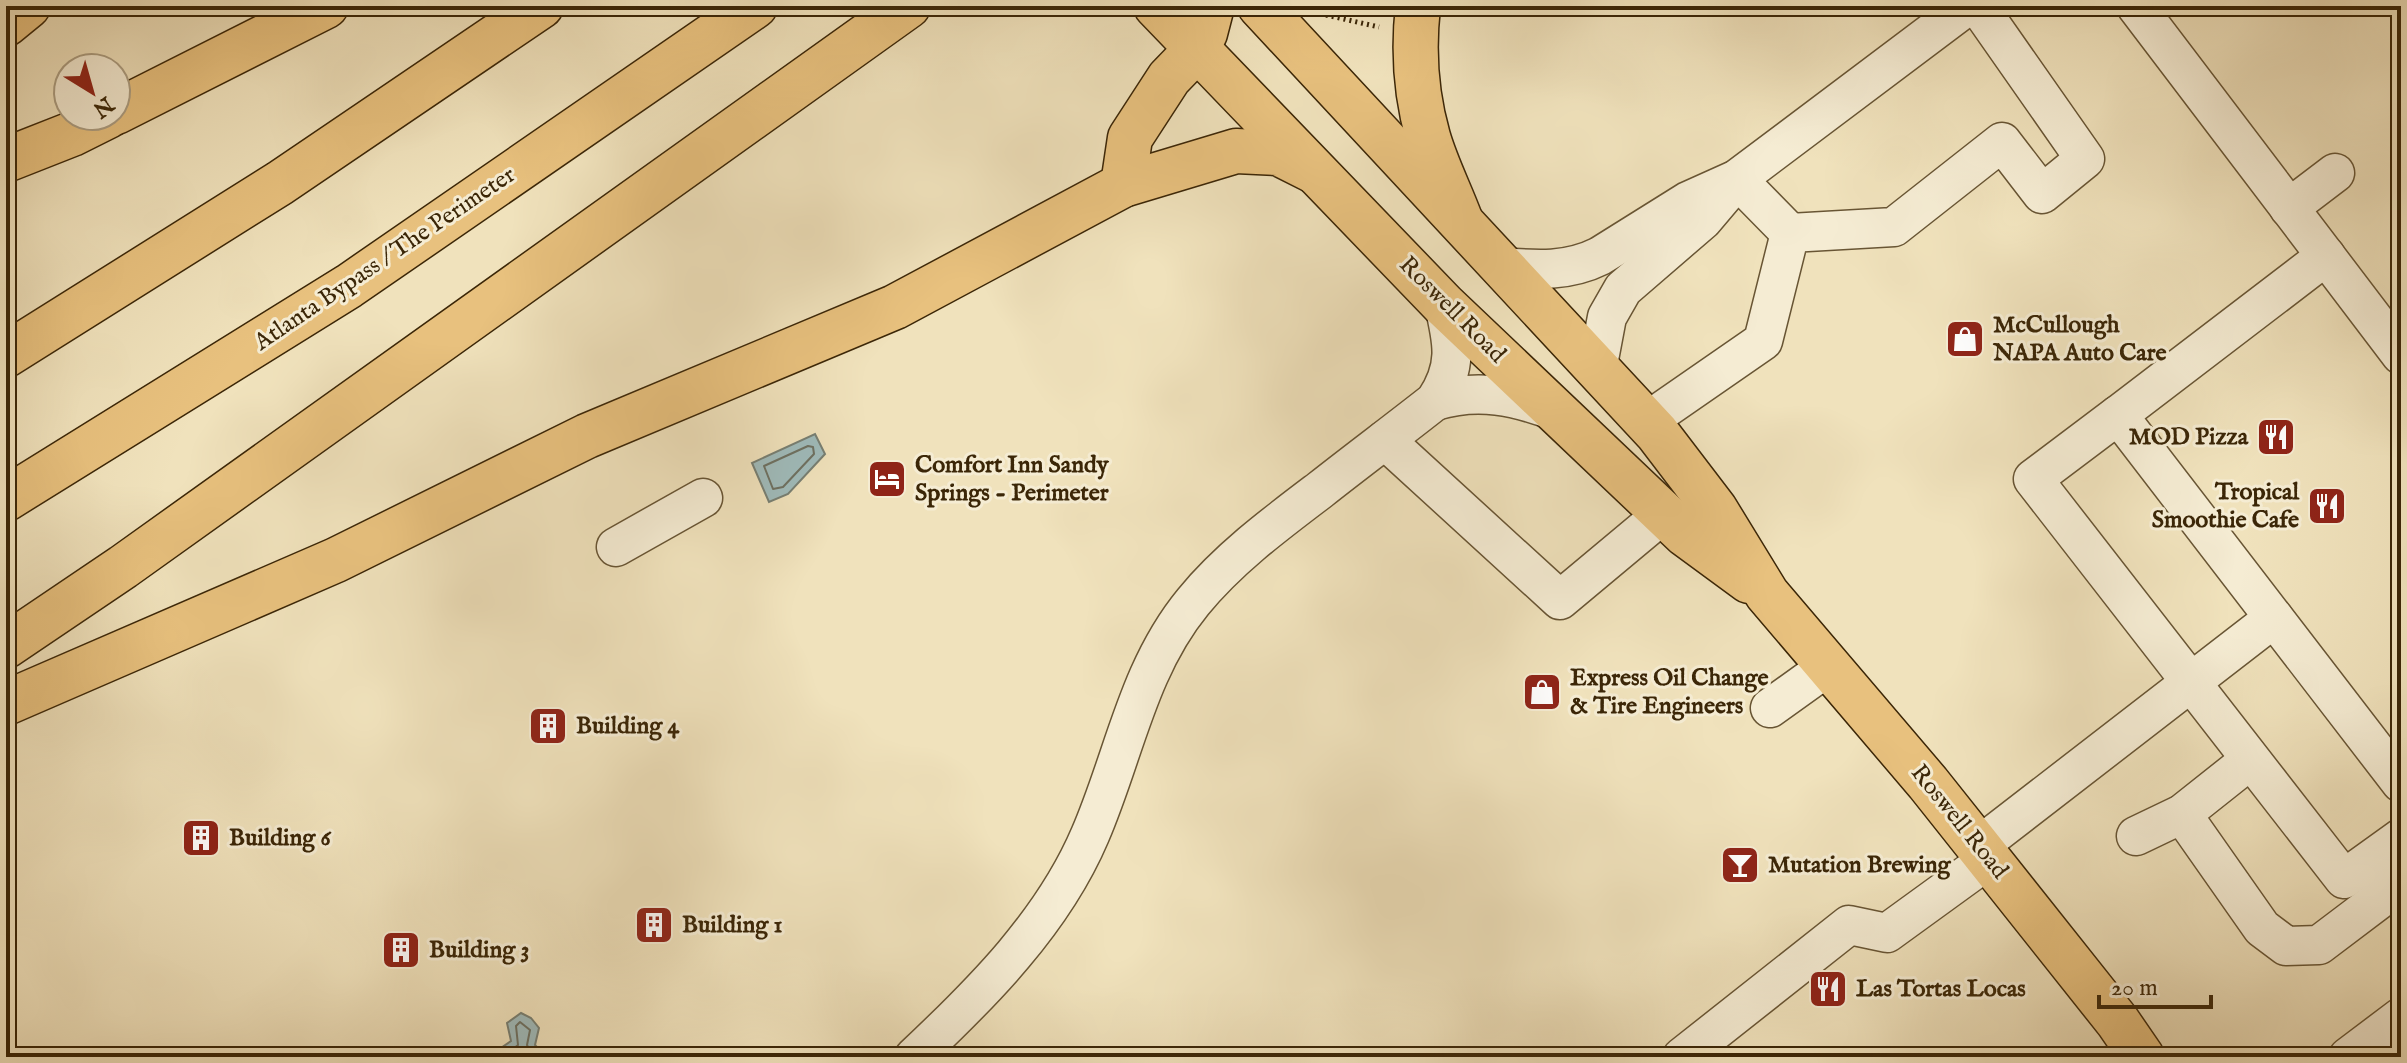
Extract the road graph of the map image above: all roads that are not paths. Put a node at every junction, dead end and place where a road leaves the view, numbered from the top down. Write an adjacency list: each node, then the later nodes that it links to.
1 (28, 6): 13 (main road)
2 (326, 6): 15 (main road)
3 (541, 6): 28 (main road)
4 (755, 6): 37 (main road, Atlanta Bypass / The Perimeter)
5 (908, 6): 42 (main road)
6 (1156, 6): 14 (main road, Roswell Road)
7 (1212, 6): 14 (main road)
8 (1260, 6): 23 (main road, Roswell Road)
9 (1967, 6): 20 (street)
10 (1978, 6): 24 (street)
11 (2136, 6): 22 (street)
12 (1400, 17): 23 (main road)
13 (6, 24)
14 (1197, 49): 18 (main road, Roswell Road); 21 (main road)
15 (132, 104)
16 (76, 132): 17 (main road)
17 (6, 160)
18 (1314, 171): 21 (main road); 27 (main road, Roswell Road)
19 (2335, 173): 22 (street)
20 (1737, 179): 24 (street); 26 (street); 30 (street)
21 (1123, 185): 45 (main road)
22 (2289, 208): 25 (street)
23 (1460, 219): 26 (main road, Roswell Road)
24 (1790, 233): 34 (street)
25 (2326, 256): 29 (street); 33 (street)
26 (1502, 267): 30 (main road, Roswell Road)
27 (1444, 305): 31 (street); 32 (main road, Roswell Road)
28 (6, 355)
29 (2401, 355)
30 (1597, 370): 34 (main road, Roswell Road)
31 (1435, 401): 32 (street); 35 (street)
32 (1557, 412): 38 (main road, Roswell Road)
33 (2118, 415): 41 (street); 44 (street)
34 (1646, 422): 40 (main road, Roswell Road)
35 (1385, 440): 38 (street); 55 (street)
36 (703, 498): 39 (street)
37 (6, 499)
38 (1663, 514): 40 (main road, Roswell Road)
39 (616, 547)
40 (1767, 594): 43 (main road, Roswell Road)
41 (2274, 618): 44 (street); 48 (street)
42 (6, 646)
43 (1830, 665): 46 (street); 52 (main road, Roswell Road)
44 (2190, 683): 47 (street); 52 (street)
45 (6, 703)
46 (1770, 708)
47 (2250, 760): 49 (street); 51 (street)
48 (2401, 783)
49 (2182, 814): 50 (street); 53 (street)
50 (2136, 836)
51 (2401, 838)
52 (1984, 852): 56 (street); 57 (main road, Roswell Road)
53 (2401, 883)
54 (2394, 1030): 58 (street)
55 (914, 1057)
56 (1682, 1057)
57 (2142, 1057)
58 (2348, 1057)

